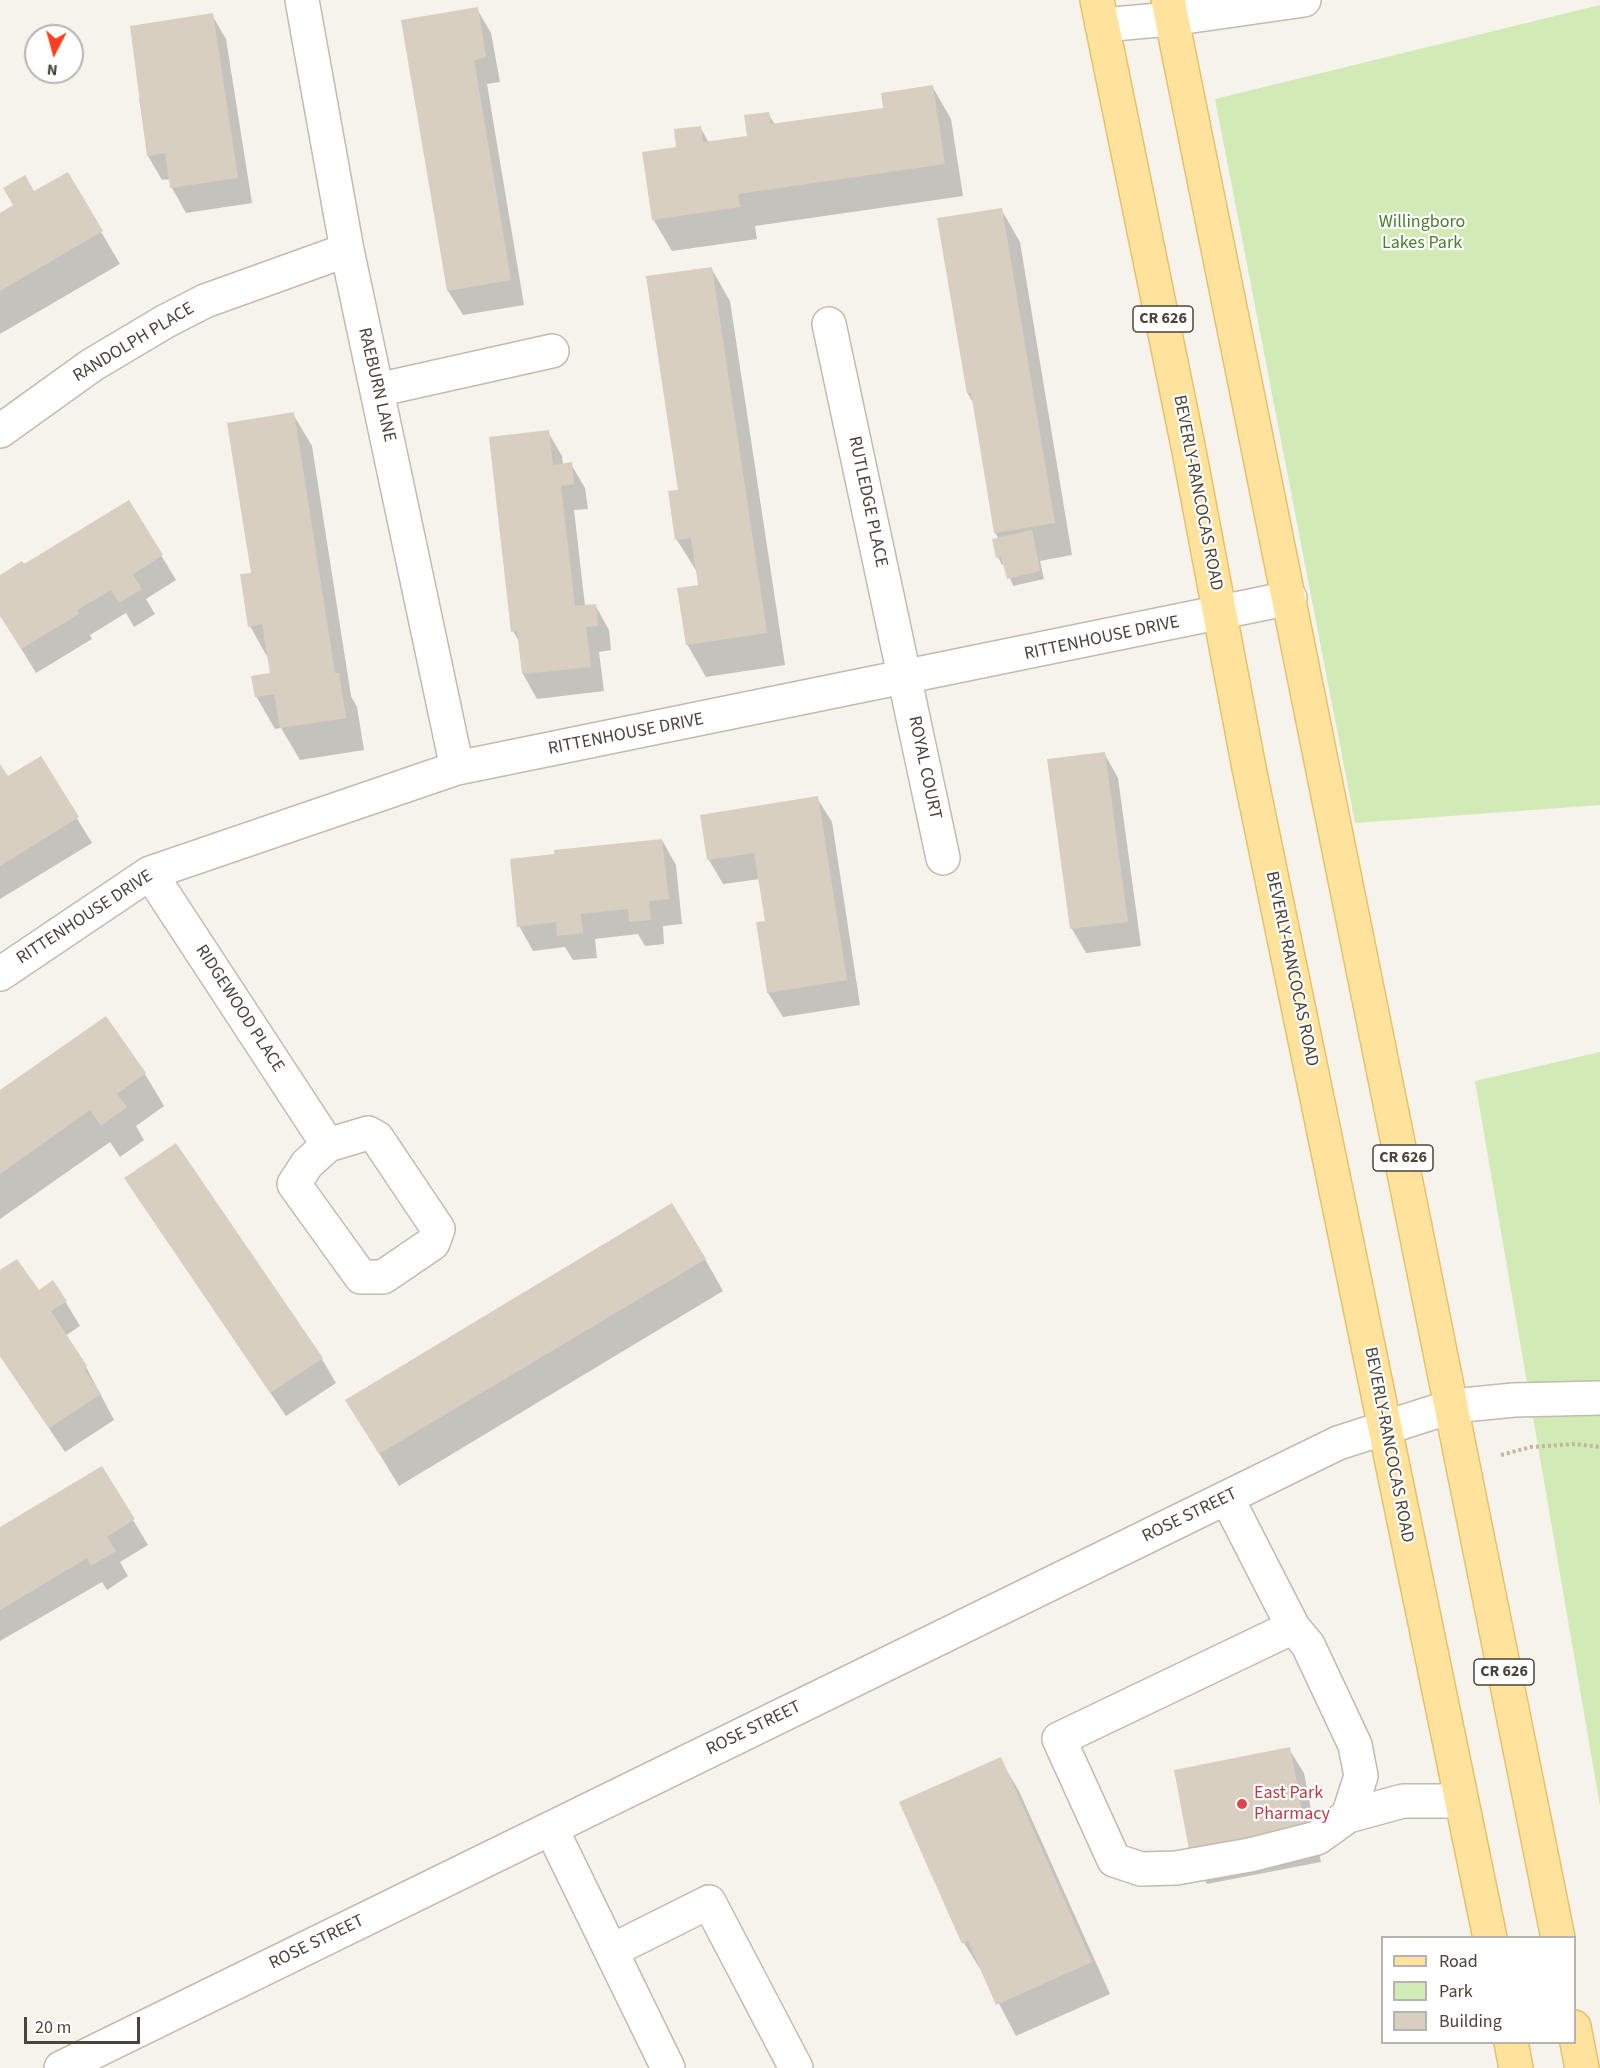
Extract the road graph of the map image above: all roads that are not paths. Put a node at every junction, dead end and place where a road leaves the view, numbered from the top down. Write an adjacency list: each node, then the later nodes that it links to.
1 (302, 0): 5 (street, RAEBURN LANE)
2 (1304, 0): 3 (street)
3 (1170, 9): 4 (street); 10 (main road, CR 626)
4 (1099, 12): 11 (main road, BEVERLY-RANCOCAS ROAD / CR 626)
5 (347, 250): 8 (street, RAEBURN LANE); 9 (street, RANDOLPH PLACE)
6 (829, 324): 12 (street, RUTLEDGE PLACE)
7 (552, 351): 8 (street)
8 (377, 390): 13 (street, RAEBURN LANE)
9 (0, 431)
10 (1290, 598): 11 (street, RITTENHOUSE DRIVE); 19 (main road, CR 626)
11 (1220, 614): 12 (street, RITTENHOUSE DRIVE); 20 (main road, BEVERLY-RANCOCAS ROAD / CR 626)
12 (905, 679): 13 (street, RITTENHOUSE DRIVE); 14 (street, ROYAL COURT)
13 (457, 768): 15 (street, RITTENHOUSE DRIVE)
14 (943, 858)
15 (150, 873): 16 (street, RITTENHOUSE DRIVE); 17 (street, RIDGEWOOD PLACE)
16 (0, 974)
17 (328, 1145): 17 (street)
18 (1600, 1398): 19 (street, ROSE STREET)
19 (1453, 1406): 20 (street, ROSE STREET); 27 (main road, CR 626)
20 (1385, 1426): 21 (street, ROSE STREET); 23 (main road, BEVERLY-RANCOCAS ROAD / CR 626)
21 (1227, 1498): 22 (street); 25 (street, ROSE STREET)
22 (1293, 1627): 24 (street); 24 (street)
23 (1460, 1801): 24 (street); 26 (main road, BEVERLY-RANCOCAS ROAD / CR 626)
24 (1348, 1816)
25 (551, 1828): 28 (street); 31 (street, ROSE STREET)
26 (1490, 1936)
27 (1558, 1936)
28 (611, 1951): 32 (street); 33 (street)
29 (1576, 2033): 35 (main road)
30 (1511, 2044): 34 (main road)
31 (61, 2068)
32 (668, 2068)
33 (796, 2068)
34 (1516, 2068)
35 (1582, 2068)

